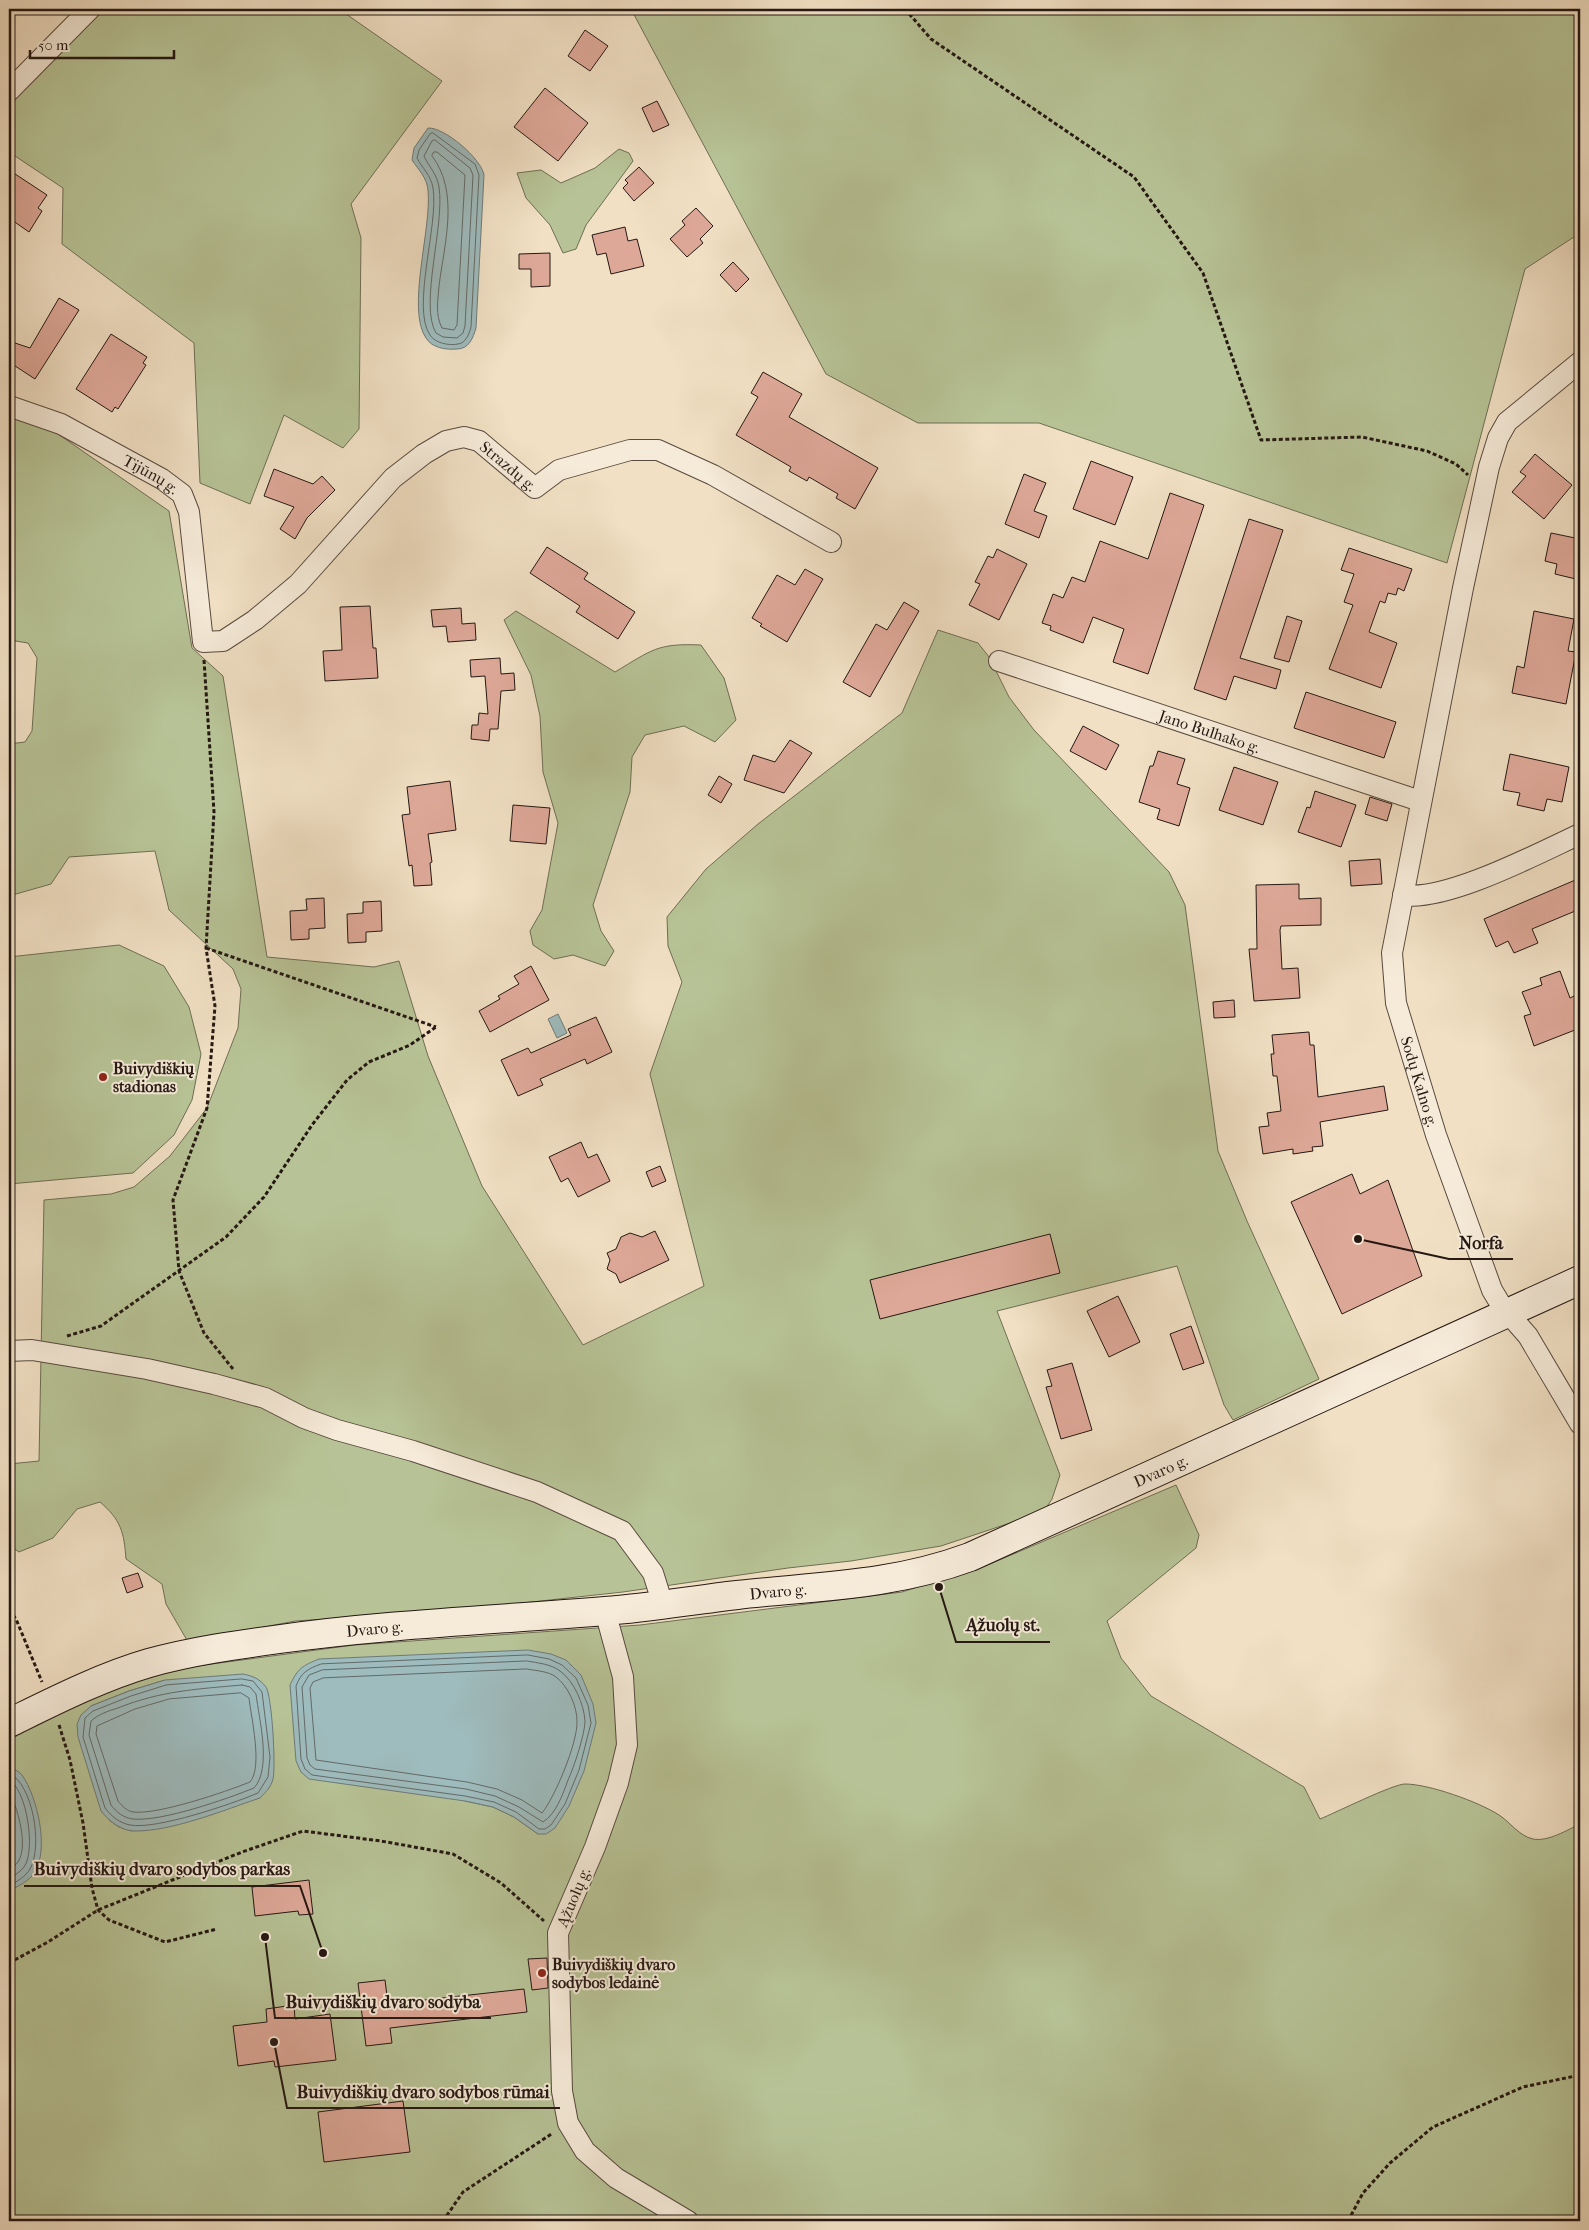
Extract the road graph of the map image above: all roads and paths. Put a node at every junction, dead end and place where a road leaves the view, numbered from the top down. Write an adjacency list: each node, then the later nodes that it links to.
1 (90, 9): 3 (street)
2 (905, 9): 6 (path)
3 (9, 90)
4 (1580, 362): 6 (street, Sodų Kalno g.)
5 (9, 406): 8 (street, Tijūnų g.)
6 (1484, 489): 10 (street, Sodų Kalno g.)
7 (831, 542): 8 (street, Strazdų g.)
8 (203, 642): 13 (path)
9 (999, 660): 10 (street, Jano Bulhako g.)
10 (1420, 801): 12 (street, Sodų Kalno g.)
11 (1580, 834): 12 (street)
12 (1403, 895): 16 (street, Sodų Kalno g.)
13 (206, 948): 14 (path); 14 (path)
14 (179, 1271): 17 (path); 19 (path)
15 (1580, 1280): 16 (main road, Dvaro g.)
16 (1508, 1313): 20 (street, Sodų Kalno g.); 21 (main road, Dvaro g.)
17 (64, 1337)
18 (9, 1351): 21 (street)
19 (239, 1374)
20 (1580, 1424)
21 (663, 1604): 23 (main road, Dvaro g.)
22 (9, 1610): 24 (path)
23 (606, 1611): 24 (main road, Dvaro g.); 28 (street, Ąžuolų g.)
24 (51, 1703): 25 (main road, Dvaro g.); 26 (path)
25 (9, 1723)
26 (98, 1910): 27 (path); 28 (path); 29 (path)
27 (217, 1929)
28 (558, 1933): 31 (street, Ąžuolų g.)
29 (9, 1963)
30 (1580, 2075): 34 (path)
31 (568, 2123): 32 (path); 33 (street, Ąžuolų g.)
32 (443, 2221)
33 (688, 2221)
34 (1348, 2221)

